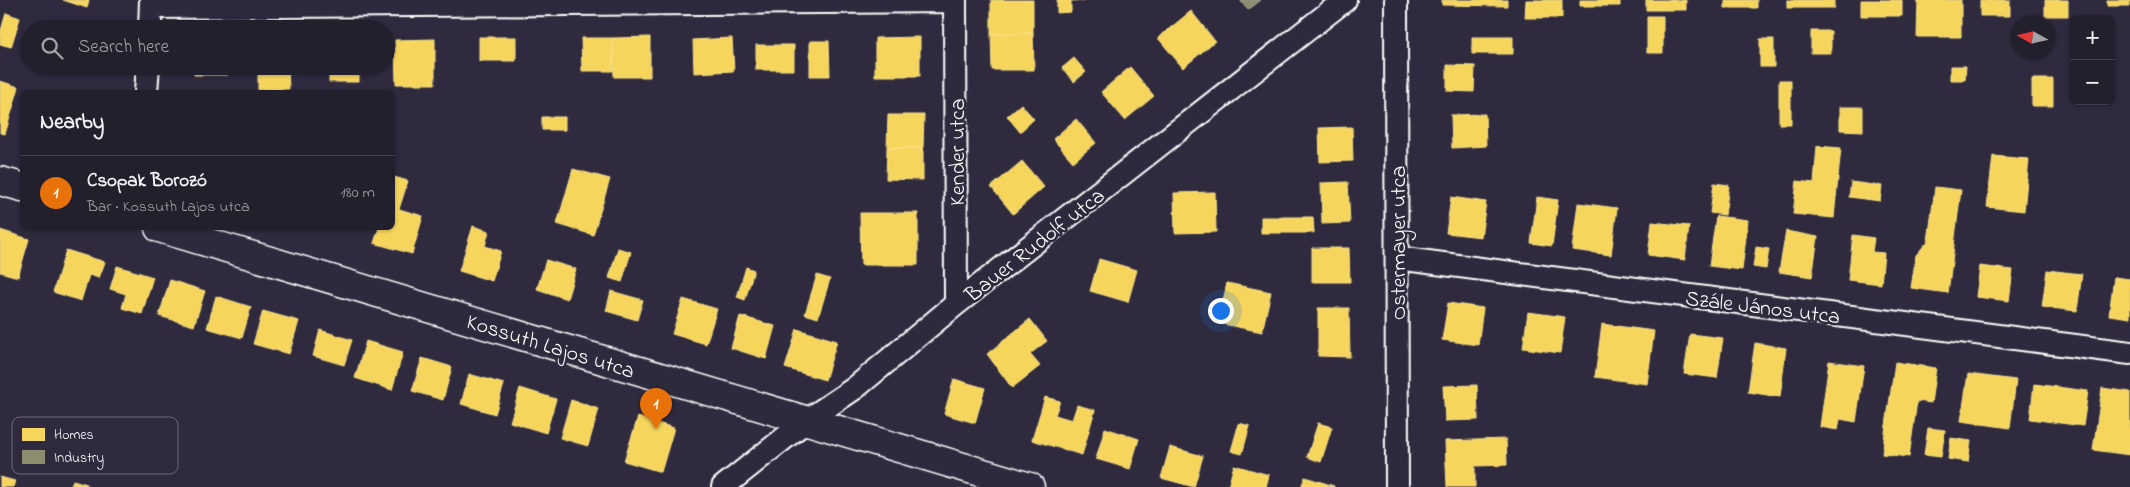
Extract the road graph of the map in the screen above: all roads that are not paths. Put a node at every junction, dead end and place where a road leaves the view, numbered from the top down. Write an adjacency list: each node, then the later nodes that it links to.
1 (1345, 0): 12 (street, Bauer Rudolf utca)
2 (1396, 0): 11 (street, Ostermayer utca)
3 (955, 1): 4 (street); 12 (street, Kender utca)
4 (151, 3): 5 (street)
5 (150, 20)
6 (147, 75): 7 (street)
7 (146, 90)
8 (0, 181): 9 (main road)
9 (20, 186)
10 (166, 230): 14 (main road, Kossuth Lajos utca)
11 (1397, 258): 13 (street, Szále János utca); 17 (street, Ostermayer utca)
12 (956, 304): 14 (street, Bauer Rudolf utca)
13 (2130, 353)
14 (806, 421): 15 (street, Bauer Rudolf utca); 16 (main road, Kossuth Lajos utca)
15 (723, 487)
16 (1030, 487)
17 (1397, 487)

